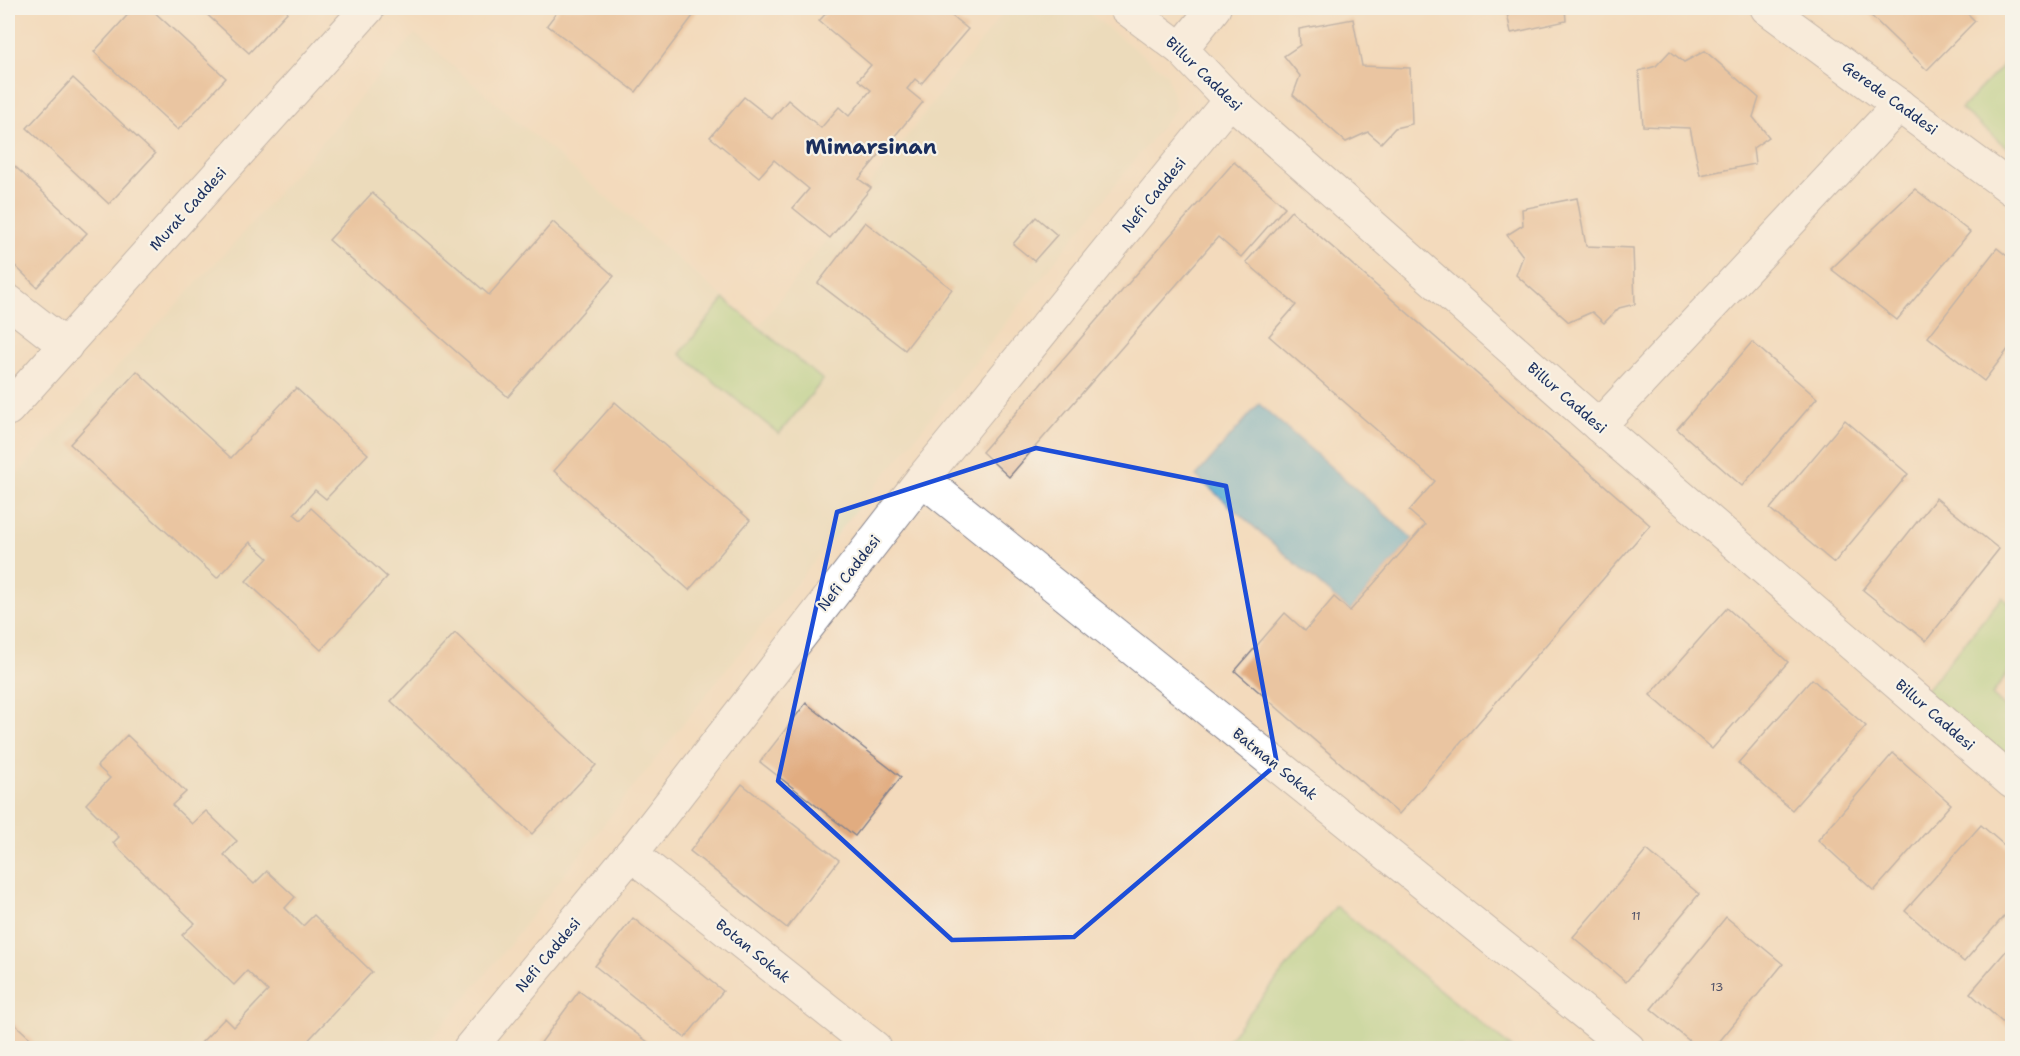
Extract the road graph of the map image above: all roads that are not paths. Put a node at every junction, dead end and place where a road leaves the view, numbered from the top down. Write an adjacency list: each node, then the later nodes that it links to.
1 (368, 8): 10 (street, Murat Caddesi)
2 (1126, 8): 5 (street, Billur Caddesi)
3 (1214, 8): 5 (street)
4 (1767, 8): 7 (street, Gerede Caddesi)
5 (1181, 49): 6 (street, Billur Caddesi)
6 (1230, 100): 12 (street, Billur Caddesi); 13 (street, Nefi Caddesi)
7 (1899, 105): 8 (street, Gerede Caddesi); 12 (street)
8 (2013, 189)
9 (8, 301): 10 (street)
10 (66, 346): 11 (street, Murat Caddesi)
11 (8, 409)
12 (1599, 426): 14 (street, Billur Caddesi)
13 (922, 479): 15 (street, Nefi Caddesi); 18 (street, Batman Sokak)
14 (2013, 782)
15 (631, 854): 16 (street, Nefi Caddesi); 17 (street, Botan Sokak)
16 (470, 1048)
17 (875, 1048)
18 (1628, 1048)

